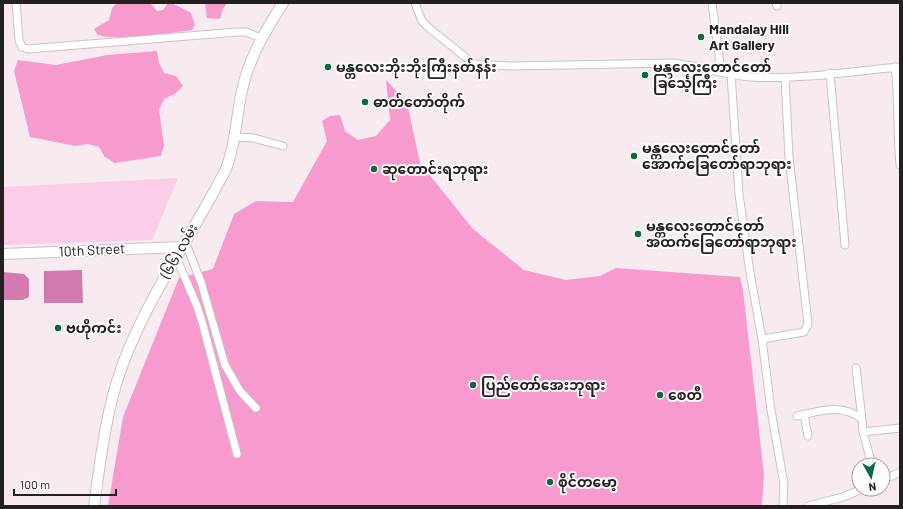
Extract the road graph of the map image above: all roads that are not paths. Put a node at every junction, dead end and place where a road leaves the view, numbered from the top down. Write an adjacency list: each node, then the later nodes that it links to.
1 (16, 3): 5 (street)
2 (283, 3): 5 (main road, (၆၆) လမ်း)
3 (415, 3): 7 (street)
4 (712, 3): 7 (street)
5 (261, 38): 11 (main road, (၆၆) လမ်း)
6 (897, 67): 8 (street); 13 (street)
7 (721, 71): 9 (street)
8 (830, 73): 10 (street); 15 (street)
9 (730, 74): 10 (street); 18 (street)
10 (785, 77): 18 (street)
11 (235, 137): 12 (street); 14 (main road, (၆၆) လမ်း)
12 (283, 146)
13 (900, 165)
14 (183, 244): 16 (main road, 10th Street); 17 (main road, (၆၆) လမ်း); 20 (street)
15 (845, 245)
16 (3, 254)
17 (176, 257): 25 (street); 29 (main road, (၆၆) လမ်း)
18 (762, 339): 30 (street)
19 (856, 368): 21 (street)
20 (256, 408)
21 (862, 420): 23 (street); 24 (street)
22 (900, 428): 23 (street)
23 (863, 432): 26 (street)
24 (808, 436)
25 (237, 454)
26 (870, 457)
27 (851, 494): 28 (street)
28 (821, 505): 31 (street)
29 (94, 506)
30 (783, 506)
31 (808, 506)

